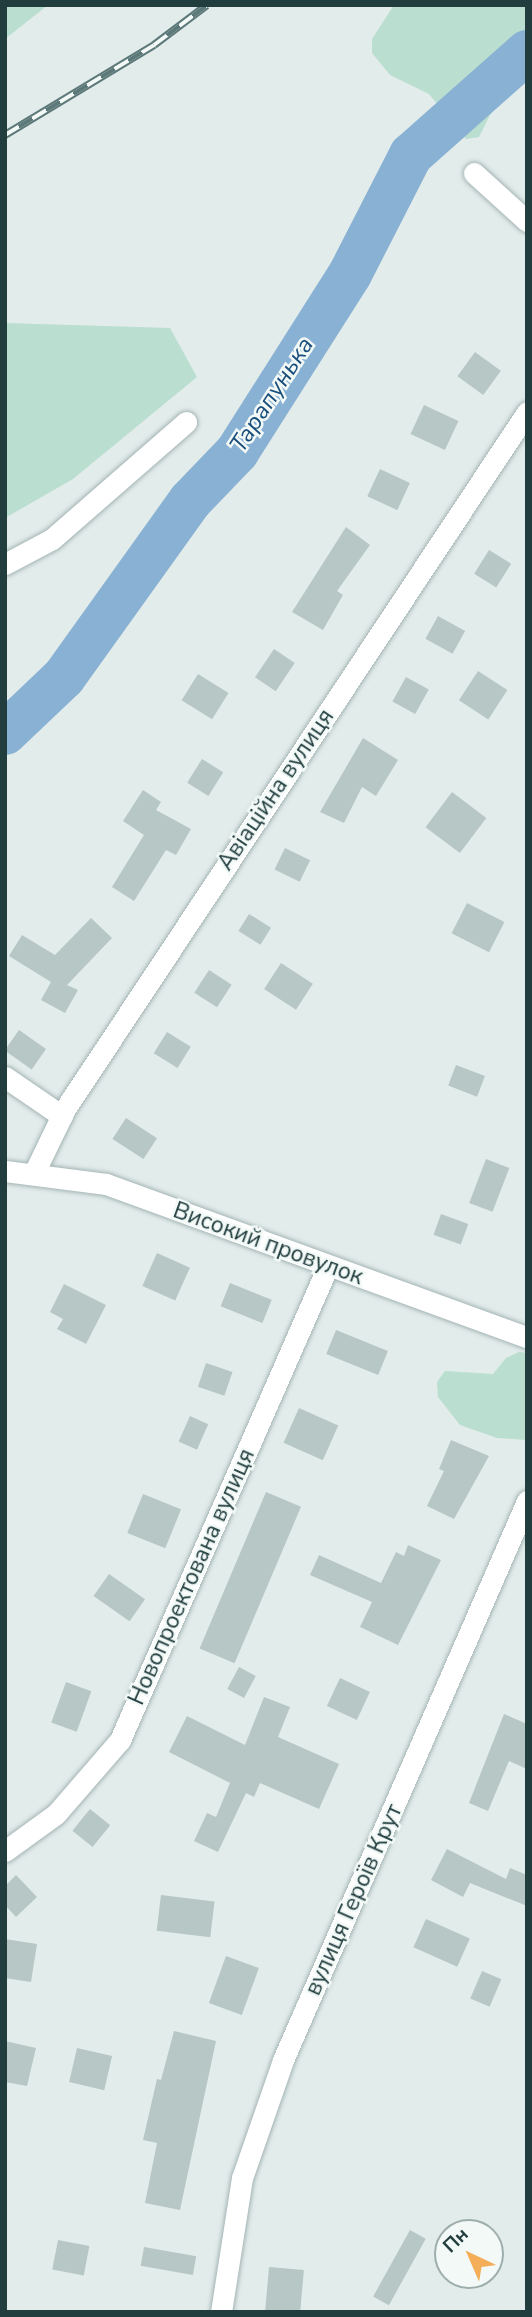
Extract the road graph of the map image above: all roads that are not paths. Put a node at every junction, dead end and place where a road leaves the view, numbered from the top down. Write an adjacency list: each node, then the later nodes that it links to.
1 (474, 173): 2 (street)
2 (527, 221)
3 (527, 412): 7 (street, Авіаційна вулиця)
4 (186, 422): 5 (street)
5 (5, 564)
6 (5, 1077): 7 (street)
7 (62, 1116): 9 (street, Авіаційна вулиця)
8 (5, 1171): 9 (street, Високий провулок)
9 (34, 1173): 10 (street, Високий провулок)
10 (328, 1266): 11 (street, Високий провулок); 13 (street, Новопроектована вулиця)
11 (527, 1337)
12 (527, 1500): 14 (street, вулиця Героїв Крут)
13 (5, 1851)
14 (221, 2312)

